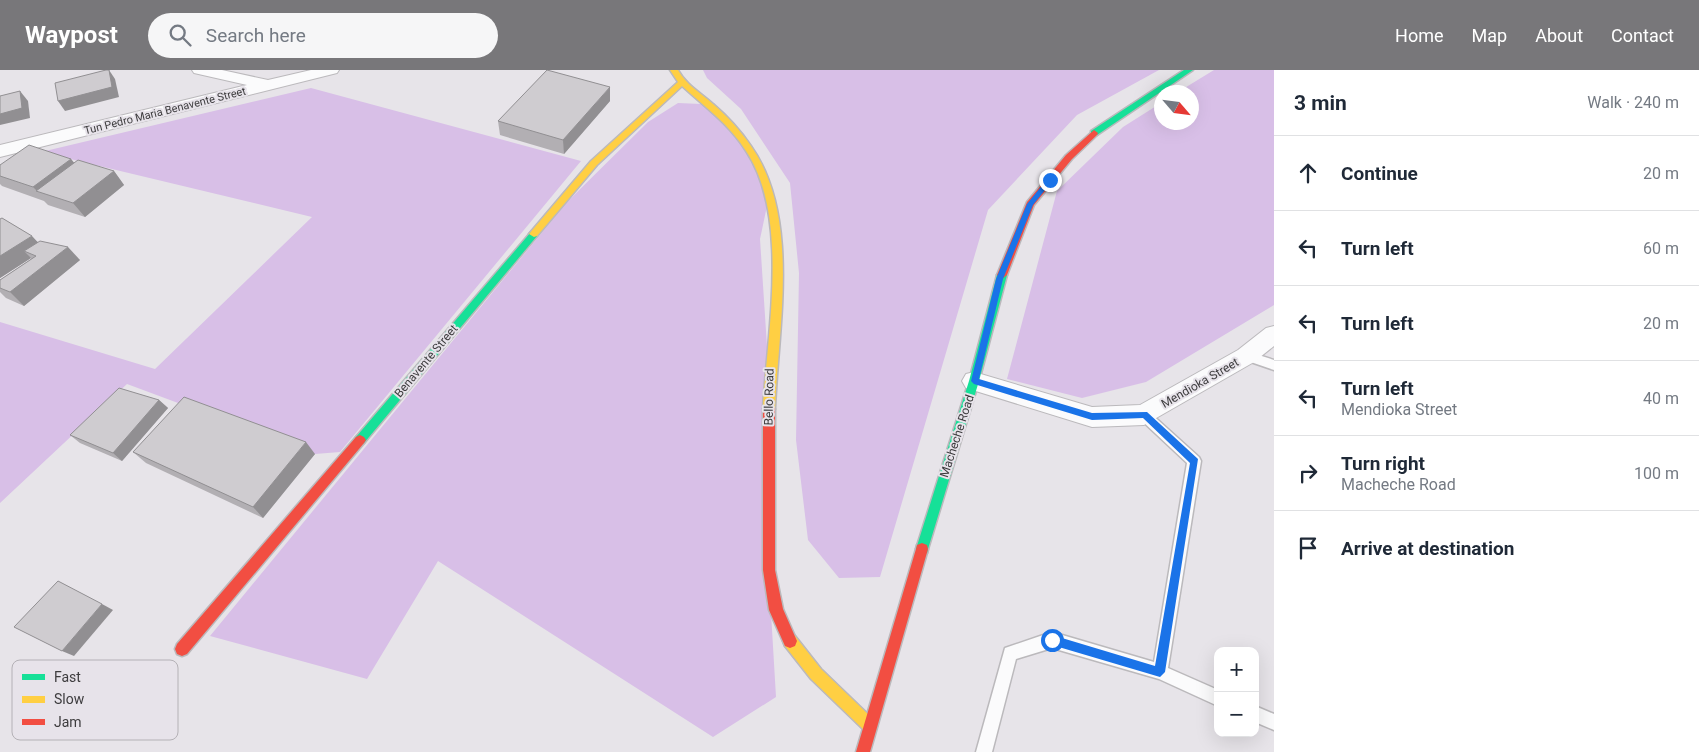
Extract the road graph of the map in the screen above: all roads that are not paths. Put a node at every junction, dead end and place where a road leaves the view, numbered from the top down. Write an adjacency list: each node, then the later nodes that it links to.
1 (200, 70): 6 (street)
2 (331, 70): 6 (street, Tun Pedro Maria Benavente Street)
3 (674, 70): 5 (street, Bello Road)
4 (1189, 70): 11 (street, Macheche Road)
5 (681, 83): 13 (street, Benavente Street); 18 (street, Bello Road)
6 (270, 85): 7 (street, Tun Pedro Maria Benavente Street)
7 (0, 152)
8 (1274, 334): 9 (street, Mendioka Street)
9 (1246, 356): 10 (lane); 12 (street, Mendioka Street)
10 (1274, 364)
11 (974, 381): 12 (street, Mendioka Street); 18 (street, Macheche Road)
12 (1144, 415): 14 (lane)
13 (182, 649)
14 (1160, 672): 15 (lane); 20 (lane)
15 (1214, 696)
16 (1259, 716): 17 (lane)
17 (1274, 722)
18 (870, 726): 19 (street, Macheche Road)
19 (863, 752)
20 (984, 752)

